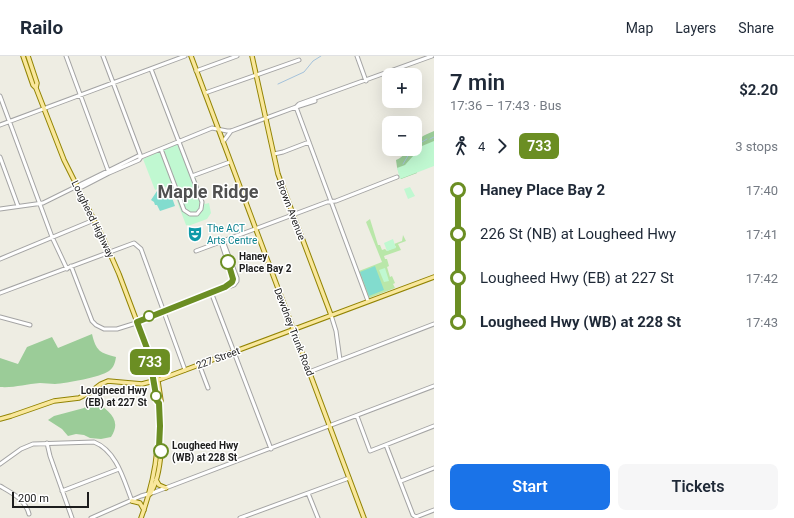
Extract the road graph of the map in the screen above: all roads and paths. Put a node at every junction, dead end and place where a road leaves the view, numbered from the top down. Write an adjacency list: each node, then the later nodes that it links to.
1 (23, 56): 17 (main road, Lougheed Highway)
2 (28, 56): 17 (main road, Lougheed Highway)
3 (66, 56): 19 (street)
4 (103, 56): 16 (street)
5 (185, 56): 12 (street)
6 (191, 56): 13 (main road, Dewdney Trunk Road)
7 (237, 56): 13 (street)
8 (252, 56): 14 (main road, Brown Avenue)
9 (357, 56): 15 (street)
10 (432, 56): 15 (street)
11 (299, 60): 14 (street)
12 (151, 69): 16 (street); 28 (street)
13 (196, 71): 18 (main road, Dewdney Trunk Road)
14 (257, 75): 18 (street); 23 (main road, Brown Avenue)
15 (364, 81): 21 (street)
16 (113, 83): 19 (street); 34 (street)
17 (36, 88): 22 (main road, Lougheed Highway)
18 (205, 93): 26 (main road, Dewdney Trunk Road)
19 (80, 95): 22 (street); 36 (street)
20 (0, 96): 24 (street)
21 (296, 106): 23 (street); 30 (street)
22 (44, 109): 24 (street); 39 (main road, Lougheed Highway)
23 (266, 117): 27 (street); 32 (main road, Brown Avenue)
24 (10, 121): 25 (street); 41 (street)
25 (0, 125)
26 (218, 130): 27 (street); 28 (street); 29 (main road, Dewdney Trunk Road)
27 (231, 131): 29 (street)
28 (178, 141): 31 (street); 37 (street)
29 (223, 142): 35 (main road, Dewdney Trunk Road)
30 (309, 142): 32 (street); 40 (street)
31 (161, 149): 34 (street); 37 (street)
32 (274, 154): 44 (main road, Brown Avenue)
33 (0, 157): 42 (street)
34 (141, 157): 36 (street)
35 (230, 162): 37 (street); 46 (main road, Dewdney Trunk Road)
36 (108, 171): 39 (street)
37 (192, 176)
38 (397, 177): 40 (street)
39 (77, 187): 41 (street); 45 (main road, Lougheed Highway)
40 (331, 202): 44 (street); 58 (street)
41 (40, 204): 42 (street); 47 (street)
42 (18, 206): 43 (street)
43 (0, 208)
44 (294, 215): 46 (street); 60 (main road, Brown Avenue)
45 (94, 220): 47 (street); 50 (main road, Lougheed Highway)
46 (255, 229): 48 (street); 65 (main road, Dewdney Trunk Road)
47 (52, 238): 51 (street); 53 (street)
48 (222, 242): 49 (street); 55 (street); 55 (street)
49 (196, 251)
50 (109, 252): 52 (street); 59 (street); 62 (main road, Lougheed Highway)
51 (0, 259)
52 (71, 266): 53 (street); 62 (street)
53 (67, 269): 57 (street)
54 (434, 277): 58 (main road, 227 Street)
55 (225, 287): 56 (street)
56 (211, 292): 59 (street); 66 (street)
57 (0, 293)
58 (368, 301): 60 (main road, 227 Street)
59 (163, 310): 62 (street); 69 (street)
60 (332, 315): 65 (main road, 227 Street); 67 (street, Brown Avenue)
61 (0, 317): 64 (street)
62 (137, 322): 71 (main road, Lougheed Highway)
63 (434, 324): 67 (street)
64 (30, 325)
65 (293, 330): 66 (main road, 227 Street); 70 (main road, Dewdney Trunk Road)
66 (234, 352): 68 (main road, 227 Street); 81 (street)
67 (340, 360): 70 (street)
68 (199, 364): 69 (main road, 227 Street); 73 (street)
69 (186, 370): 71 (main road, 227 Street)
70 (309, 372): 77 (main road, Dewdney Trunk Road)
71 (156, 381): 75 (main road, 227 Street); 80 (main road, Lougheed Highway)
72 (434, 386): 74 (street)
73 (208, 388)
74 (357, 416): 77 (street); 79 (street)
75 (0, 419)
76 (434, 426): 79 (street)
77 (330, 427): 81 (street); 85 (main road, Dewdney Trunk Road)
78 (47, 443): 82 (street); 84 (street); 90 (street)
79 (386, 445): 87 (street)
80 (159, 448): 86 (main road, Lougheed Highway); 92 (main road, Lougheed Highway)
81 (271, 448): 89 (street)
82 (0, 464)
83 (434, 468): 87 (street)
84 (119, 469): 90 (street); 93 (street)
85 (349, 478): 91 (street); 102 (main road, Dewdney Trunk Road)
86 (156, 480): 89 (main road); 92 (main road, Lougheed Highway)
87 (401, 481): 95 (street)
88 (0, 486): 96 (street)
89 (166, 488): 92 (street)
90 (62, 491): 97 (street)
91 (308, 493): 100 (street); 101 (street)
92 (150, 494): 93 (street); 94 (main road, Lougheed Highway)
93 (132, 501): 94 (main road); 98 (street)
94 (144, 510): 99 (main road, Lougheed Highway)
95 (434, 510)
96 (29, 514)
97 (72, 518)
98 (91, 518)
99 (141, 518)
100 (240, 518)
101 (318, 518)
102 (364, 518)

